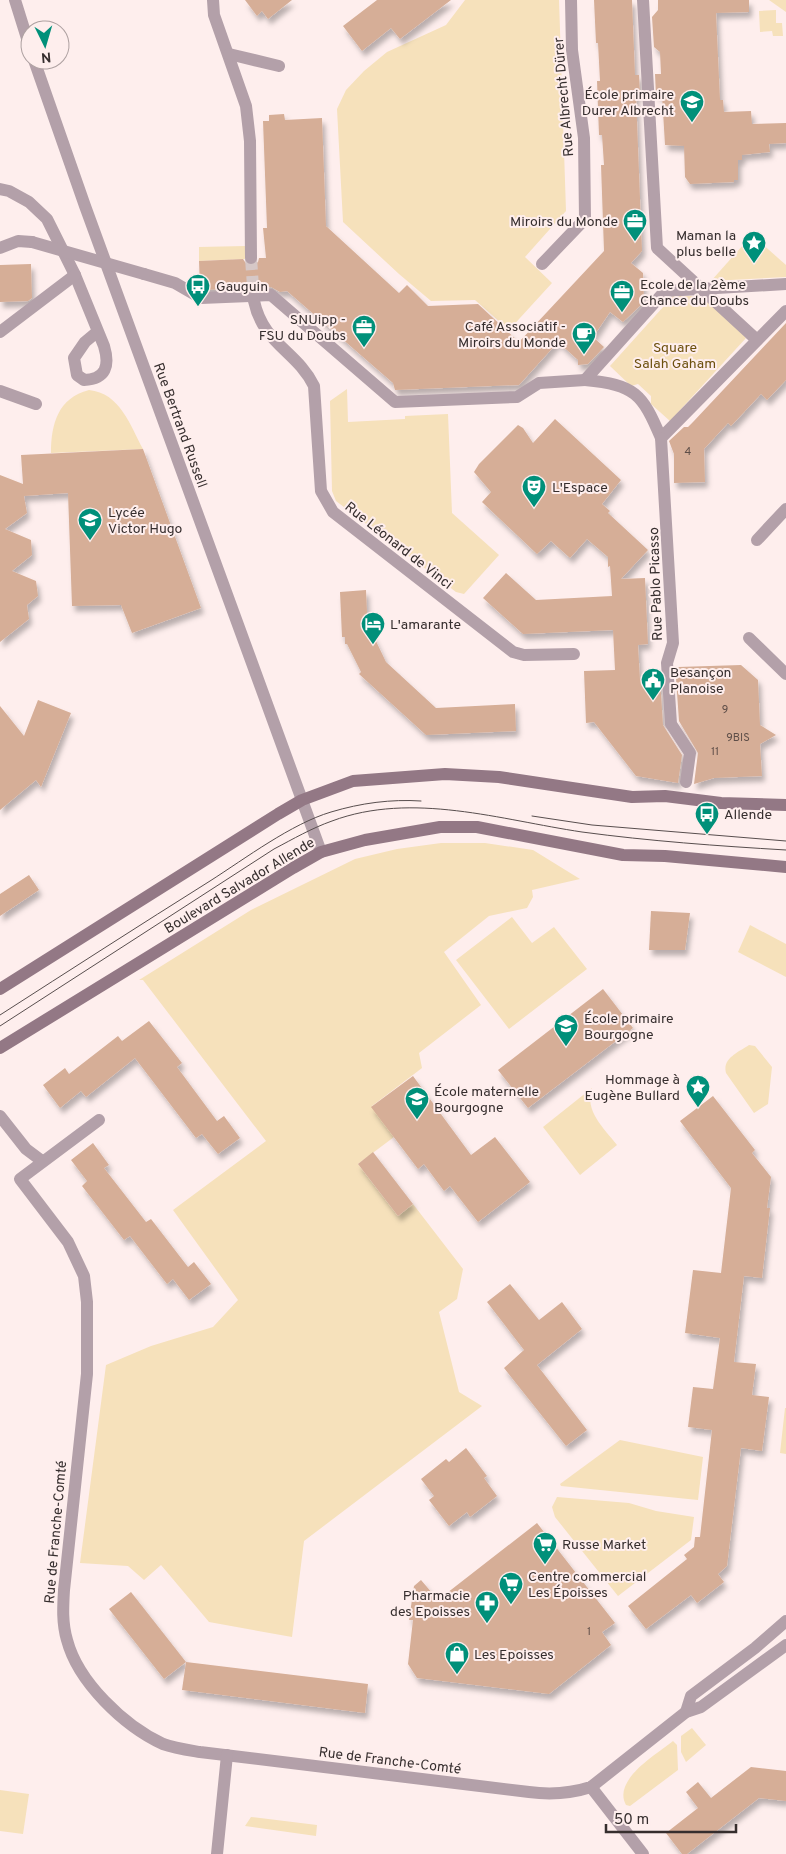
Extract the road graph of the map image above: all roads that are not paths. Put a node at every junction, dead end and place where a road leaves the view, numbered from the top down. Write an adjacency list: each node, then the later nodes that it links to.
1 (213, 0): 6 (street)
2 (571, 0): 12 (street, Rue Albrecht Dürer)
3 (643, 0): 15 (street)
4 (14, 3): 5 (street)
5 (20, 20)
6 (229, 54): 7 (street); 11 (street)
7 (279, 66)
8 (37, 70): 31 (street, Rue Bertrand Russell)
9 (0, 190): 13 (street)
10 (0, 248): 21 (street, bridge)
11 (251, 258)
12 (542, 264)
13 (75, 275): 18 (street); 19 (street)
14 (786, 284): 15 (street)
15 (701, 288): 20 (street); 21 (street)
16 (254, 301): 28 (street, Rue Léonard de Vinci)
17 (786, 310): 20 (street)
18 (0, 332)
19 (97, 332)
20 (757, 340): 24 (street)
21 (585, 380): 24 (street)
22 (0, 391): 23 (street)
23 (36, 404)
24 (661, 438): 30 (street, Rue Pablo Picasso)
25 (786, 509): 26 (street)
26 (757, 540)
27 (749, 638): 29 (street)
28 (574, 654)
29 (786, 674)
30 (686, 782)
31 (302, 800): 32 (street); 33 (street, Rue Bertrand Russell); 35 (street)
32 (786, 805)
33 (321, 852): 34 (street, Boulevard Salvador Allende); 36 (street, Boulevard Salvador Allende)
34 (786, 867)
35 (0, 989)
36 (0, 1048)
37 (0, 1116): 39 (street)
38 (99, 1120): 39 (street, Rue de Franche-Comté)
39 (42, 1161): 43 (street, Rue de Franche-Comté)
40 (786, 1621): 42 (street)
41 (786, 1645): 42 (street)
42 (686, 1712): 44 (street)
43 (227, 1756): 44 (street, Rue de Franche-Comté); 45 (street)
44 (591, 1787): 46 (street)
45 (217, 1854)
46 (644, 1854)

